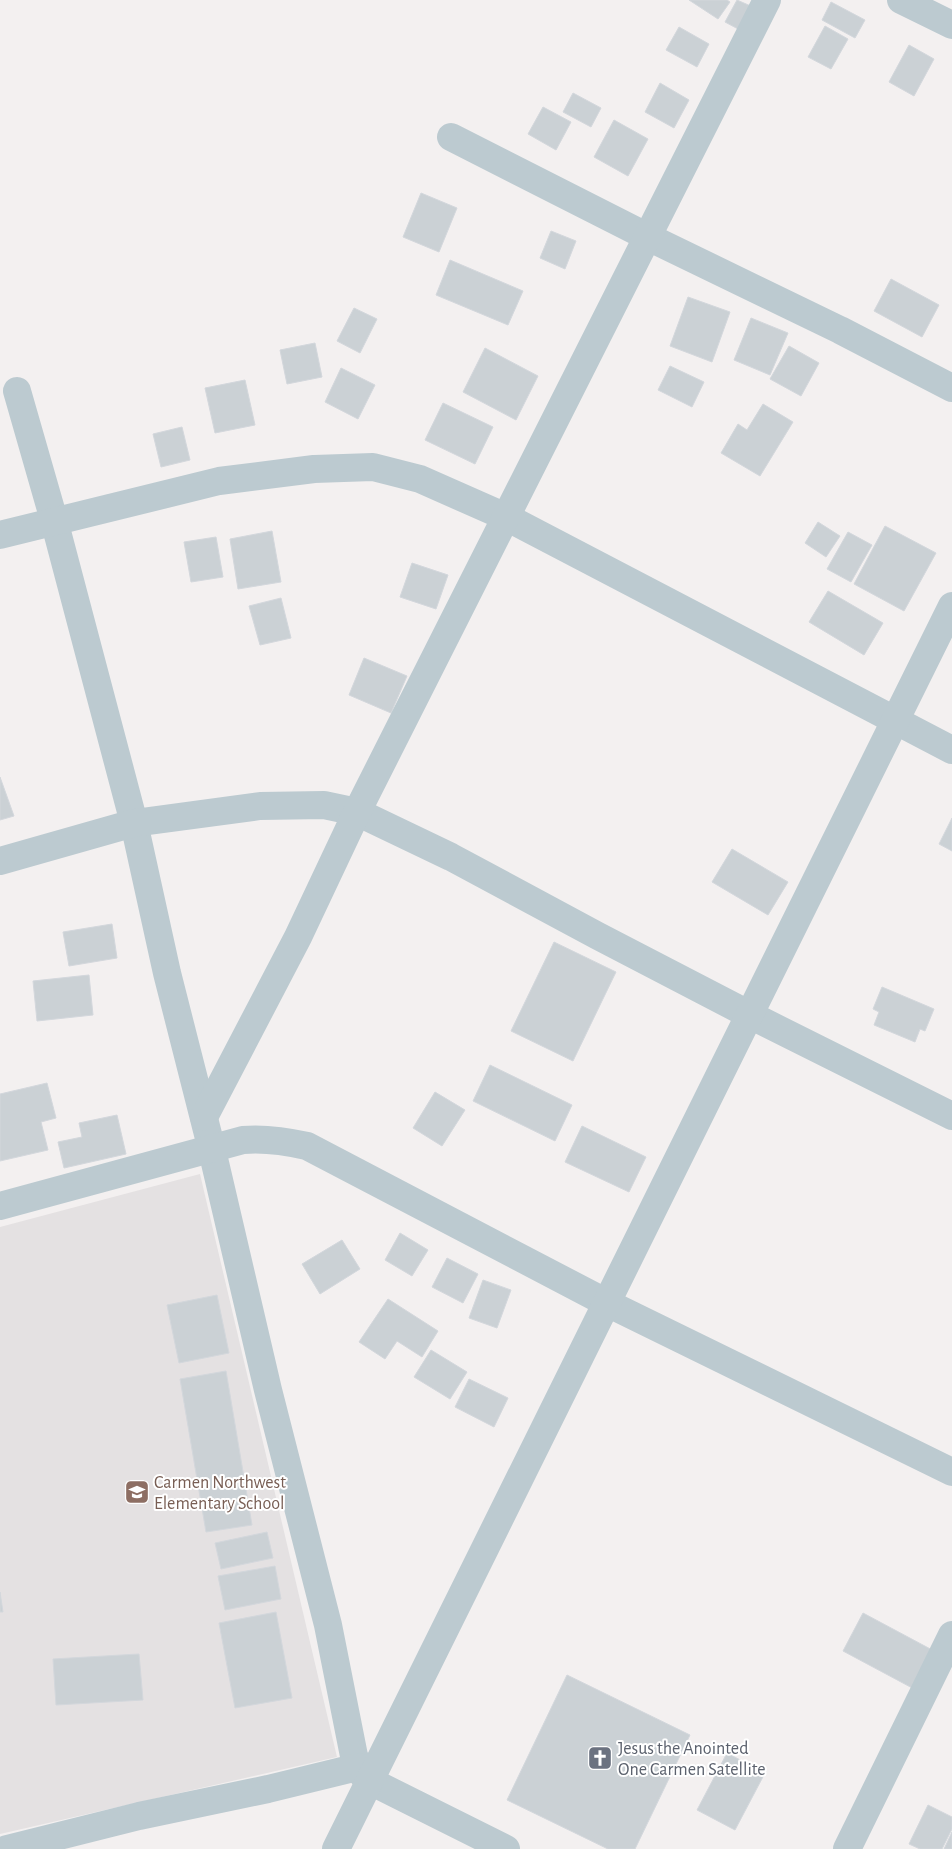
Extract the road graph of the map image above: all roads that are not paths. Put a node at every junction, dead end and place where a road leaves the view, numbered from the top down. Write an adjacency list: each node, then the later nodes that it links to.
1 (768, 0): 5 (street)
2 (901, 0): 3 (street)
3 (952, 25)
4 (451, 137): 5 (street)
5 (648, 237): 6 (street); 8 (street)
6 (952, 388)
7 (17, 391): 9 (street)
8 (506, 517): 9 (street); 12 (street); 14 (street)
9 (54, 520): 10 (street); 15 (street)
10 (0, 535)
11 (952, 606): 12 (street)
12 (895, 722): 13 (street); 17 (street)
13 (952, 750)
14 (357, 812): 15 (street); 17 (street); 18 (street)
15 (134, 823): 16 (street); 18 (street)
16 (0, 861)
17 (750, 1015): 19 (street); 22 (street)
18 (204, 1116): 20 (street)
19 (952, 1116)
20 (212, 1150): 21 (street); 22 (street); 25 (street)
21 (0, 1206)
22 (607, 1303): 23 (street); 25 (street)
23 (952, 1472)
24 (952, 1635): 29 (street)
25 (364, 1774): 26 (street); 27 (street); 28 (street)
26 (7, 1849)
27 (336, 1849)
28 (506, 1849)
29 (846, 1849)

